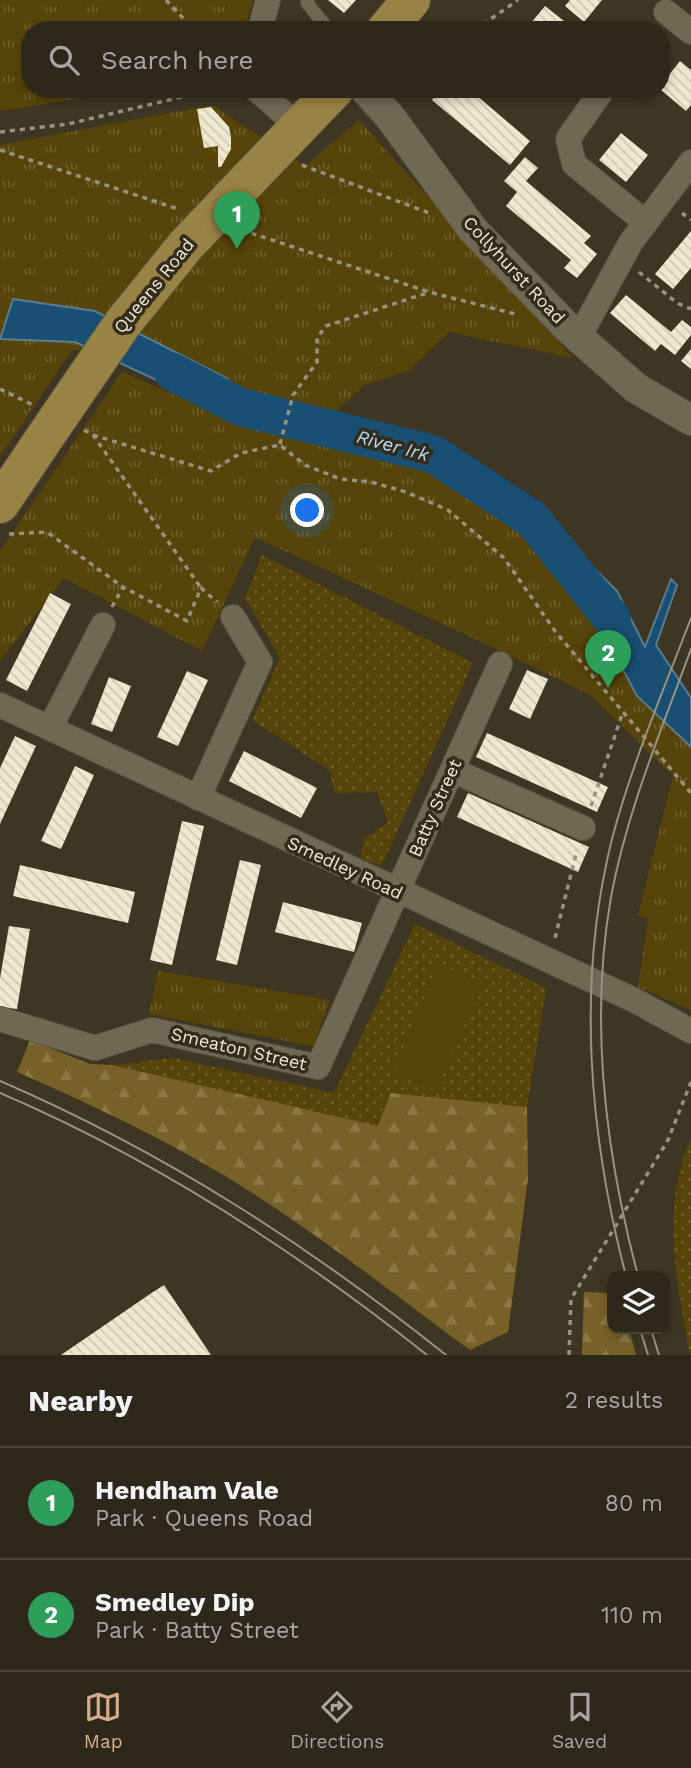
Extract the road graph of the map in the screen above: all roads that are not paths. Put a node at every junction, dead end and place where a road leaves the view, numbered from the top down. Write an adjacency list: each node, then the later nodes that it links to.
1 (268, 0): 5 (street)
2 (309, 0): 6 (lane)
3 (411, 0): 7 (highway)
4 (666, 12): 8 (street)
5 (262, 21)
6 (321, 21)
7 (394, 21)
8 (691, 33)
9 (263, 98): 13 (street)
10 (329, 98): 13 (highway, Queens Road)
11 (373, 98): 16 (street, Collyhurst Road)
12 (597, 98): 15 (street)
13 (297, 144): 18 (highway, Queens Road, bridge)
14 (691, 162): 15 (street)
15 (645, 222): 16 (street)
16 (573, 332): 17 (street, Collyhurst Road)
17 (691, 420)
18 (0, 504)
19 (233, 617): 25 (street)
20 (103, 625): 23 (street)
21 (500, 664): 24 (street, Batty Street)
22 (0, 705): 23 (street, Smedley Road)
23 (50, 728): 25 (street, Smedley Road)
24 (452, 770): 26 (street); 27 (street, Batty Street)
25 (198, 798): 27 (street, Smedley Road)
26 (583, 828)
27 (397, 892): 29 (street, Smedley Road); 30 (street, Batty Street)
28 (0, 1019): 30 (street, Smeaton Street)
29 (691, 1031)
30 (317, 1067)

